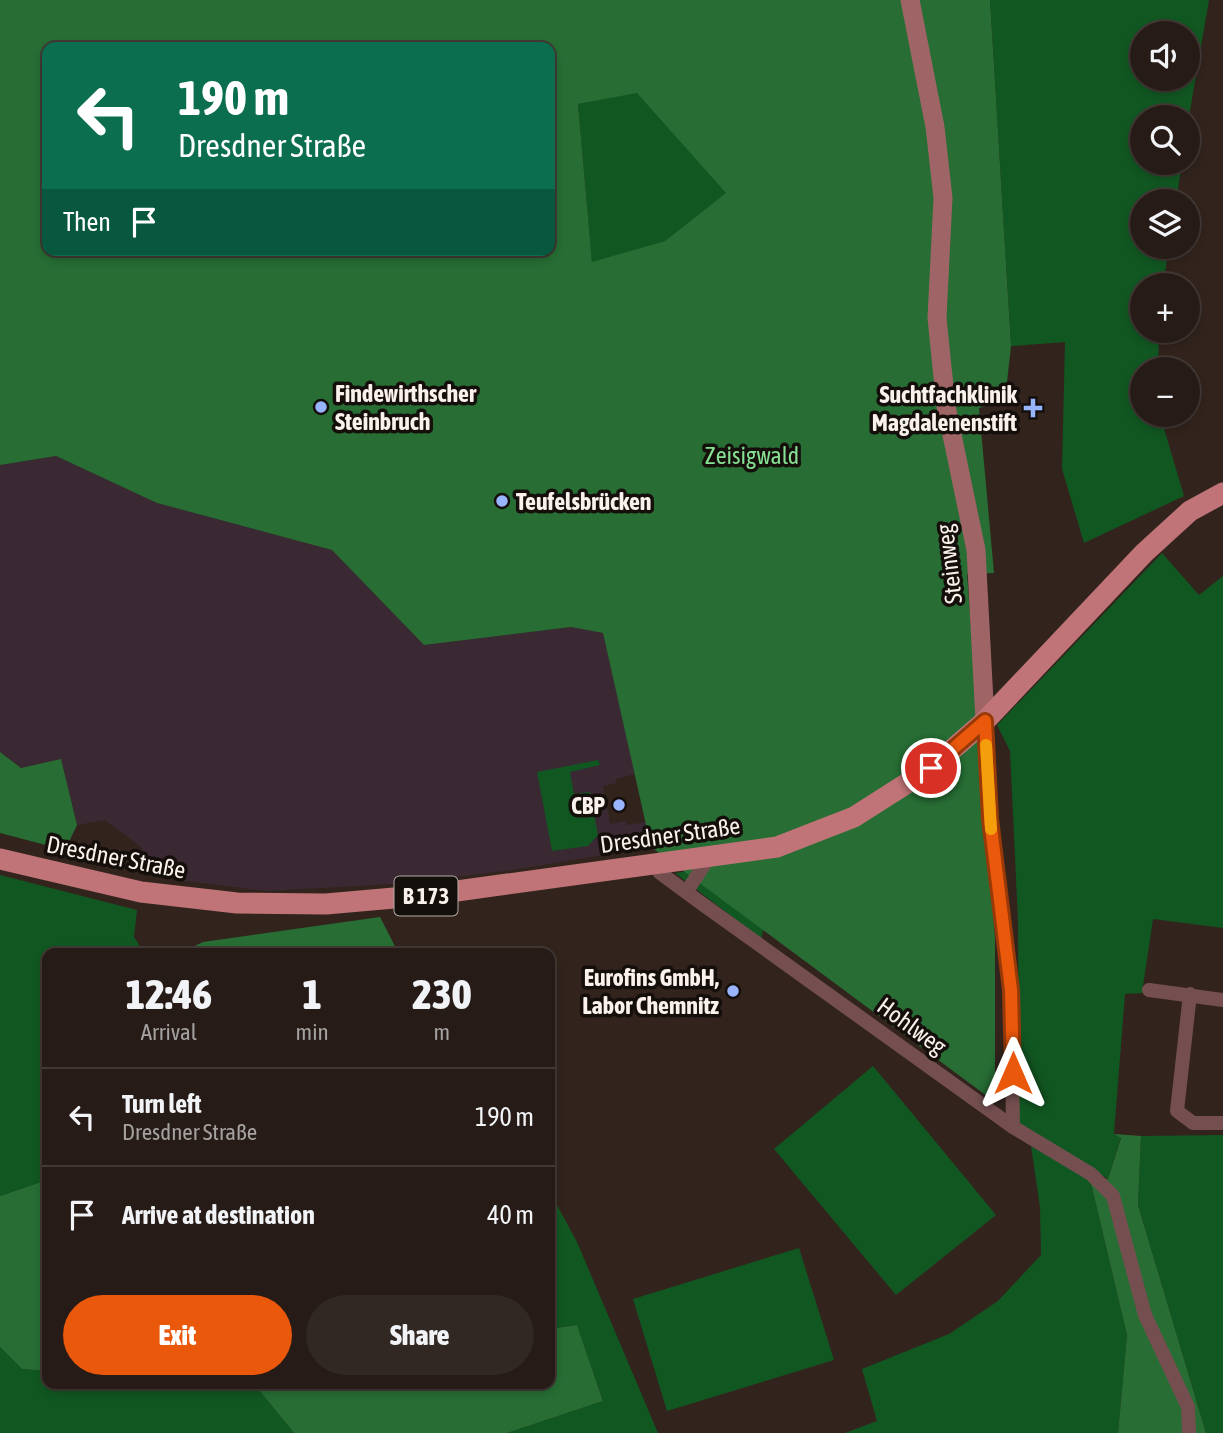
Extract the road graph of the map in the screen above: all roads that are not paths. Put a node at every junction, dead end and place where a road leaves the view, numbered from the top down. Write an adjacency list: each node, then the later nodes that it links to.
1 (910, 0): 3 (street, Steinweg)
2 (1223, 493): 3 (main road, Dresdner Straße / B 173)
3 (985, 721): 4 (main road, Dresdner Straße / B 173); 12 (street, Steinweg)
4 (710, 856): 6 (main road, Dresdner Straße / B 173); 7 (street)
5 (0, 859): 6 (main road, Dresdner Straße / B 173)
6 (658, 863): 7 (street, Hohlweg)
7 (687, 891): 12 (street, Hohlweg)
8 (1149, 990): 9 (street)
9 (1190, 994): 10 (street); 11 (street)
10 (1223, 1000)
11 (1223, 1123)
12 (1013, 1127): 13 (street, Hohlweg)
13 (1189, 1433)

